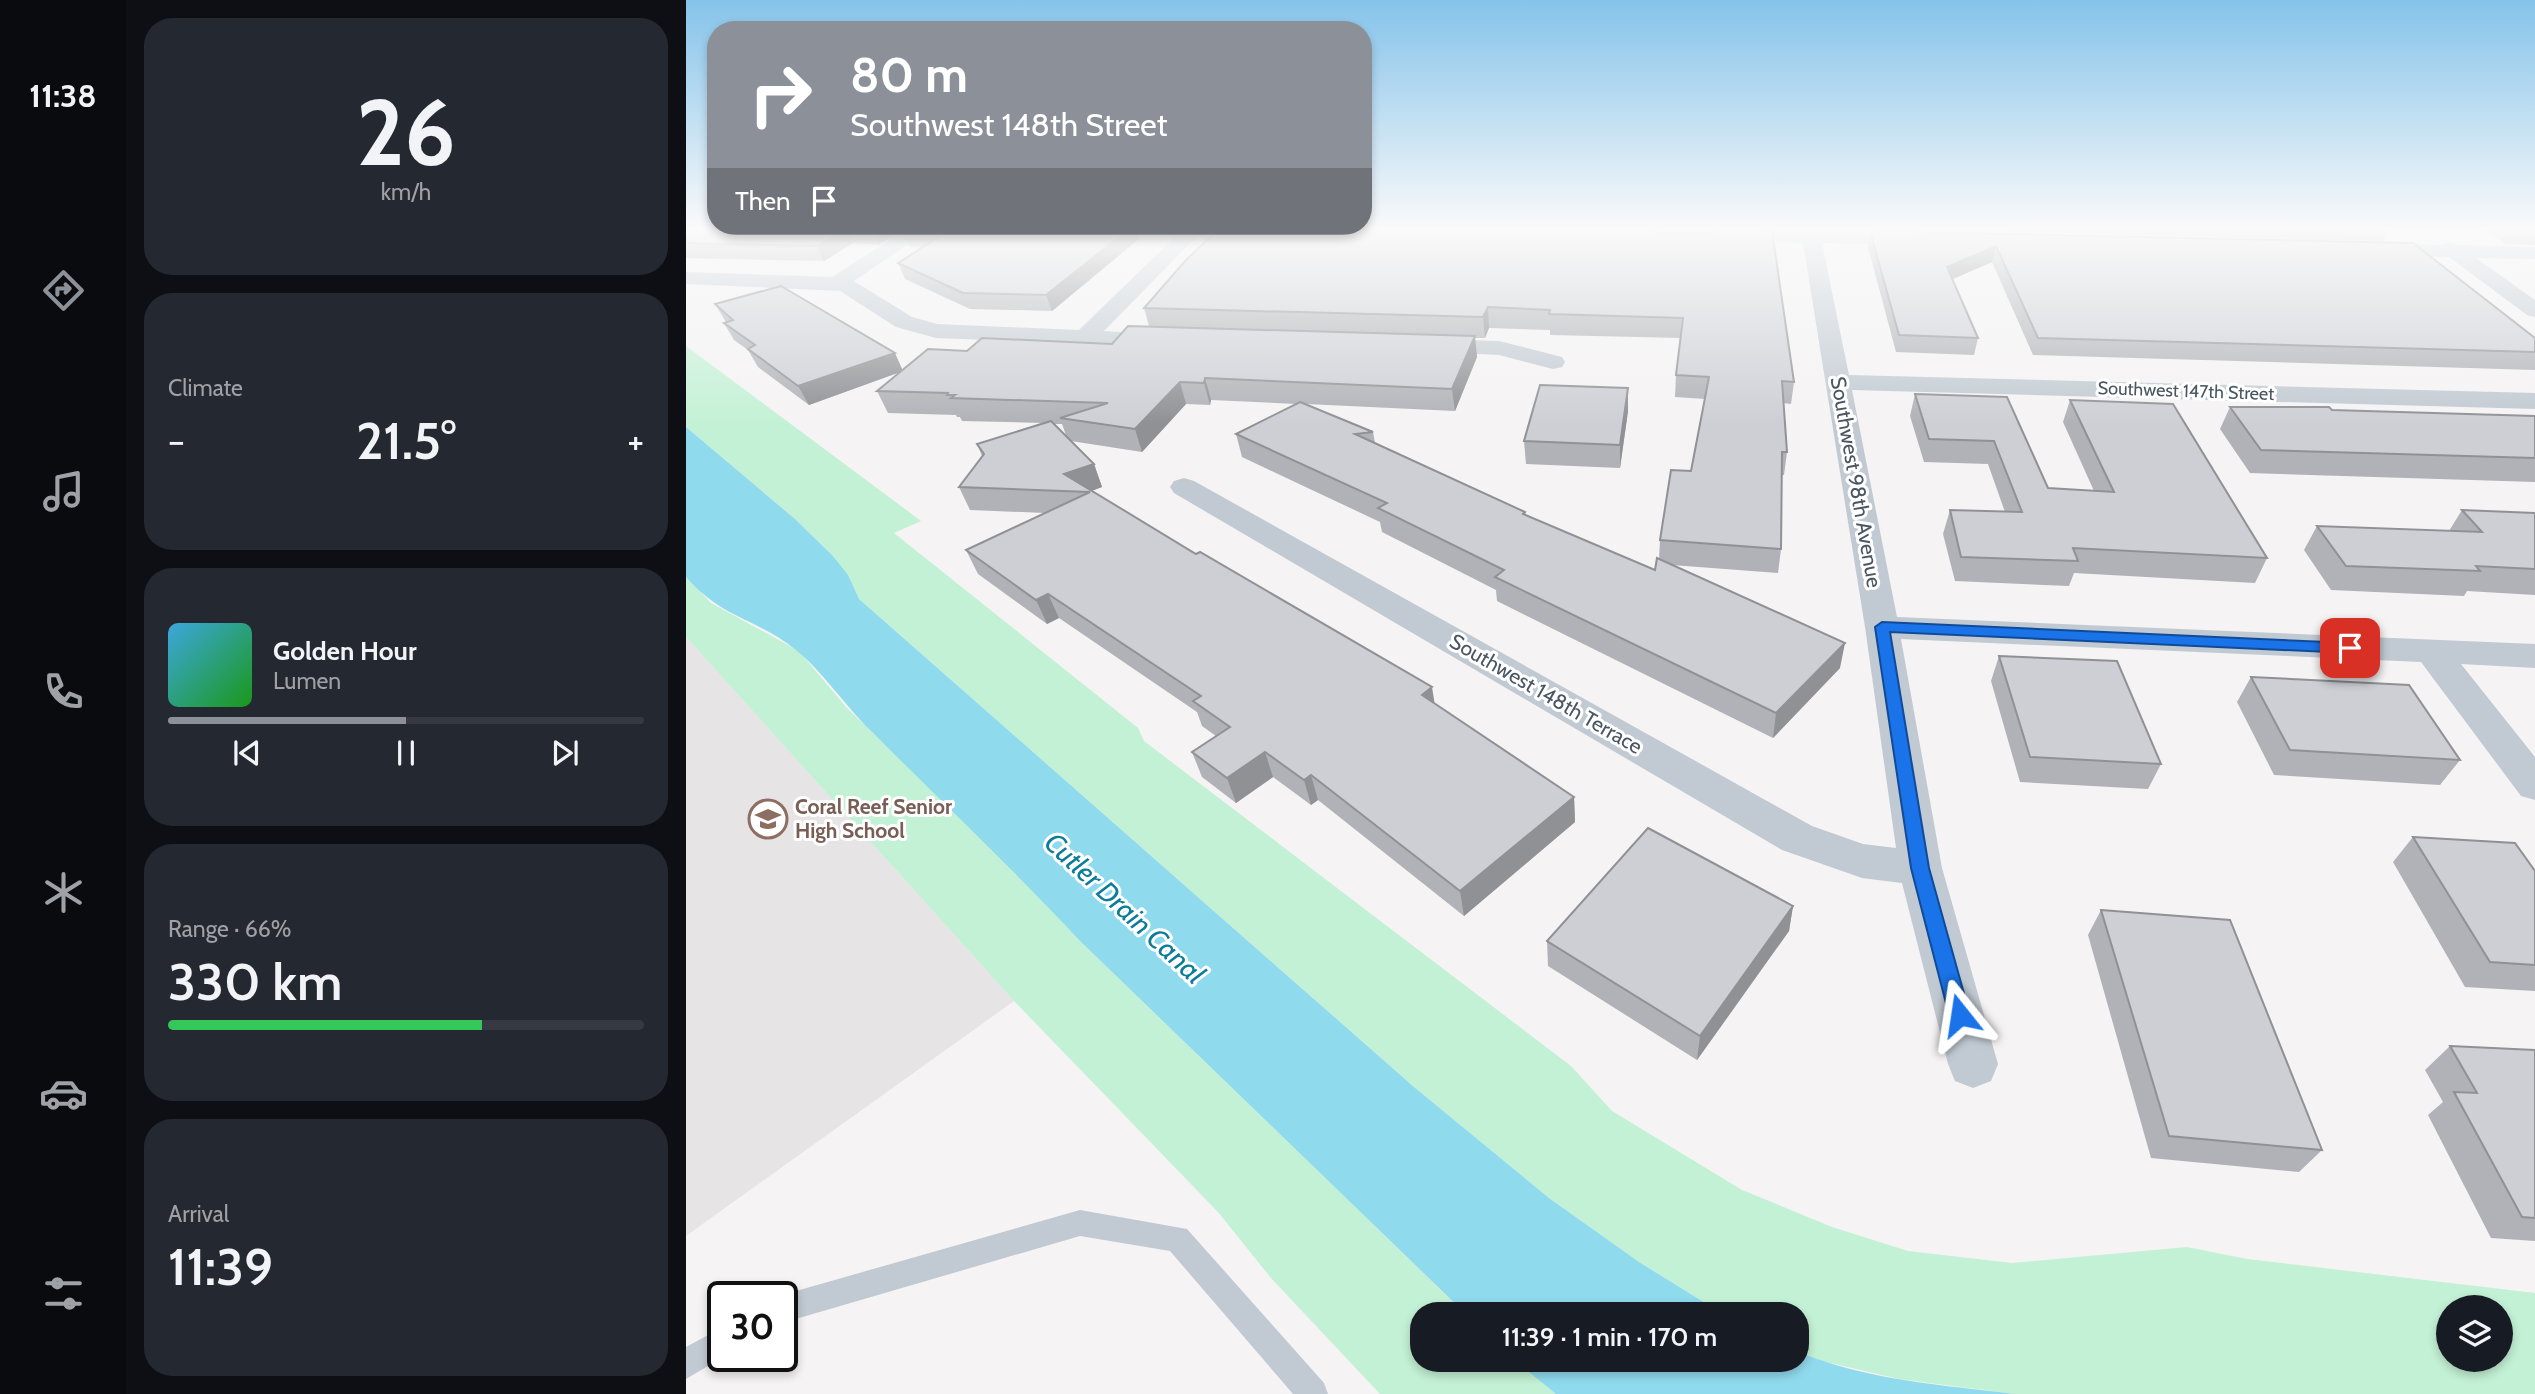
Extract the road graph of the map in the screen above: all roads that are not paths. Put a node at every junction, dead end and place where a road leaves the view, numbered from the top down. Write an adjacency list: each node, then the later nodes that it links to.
1 (860, 294): 6 (street)
2 (1128, 294): 6 (street)
3 (1822, 294): 10 (street, Southwest 98th Avenue)
4 (2513, 294): 5 (street)
5 (2535, 310)
6 (1085, 337): 7 (street)
7 (1181, 340)
8 (1403, 346): 9 (street)
9 (1553, 362)
10 (1837, 382): 11 (street, Southwest 147th Street); 13 (street, Southwest 98th Avenue)
11 (2535, 401)
12 (1184, 487): 17 (street, Southwest 148th Terrace)
13 (1882, 627): 14 (street); 17 (street, Southwest 98th Avenue)
14 (2432, 652): 15 (street); 16 (street)
15 (2535, 656)
16 (2535, 785)
17 (1920, 868): 18 (street, Southwest 98th Avenue)
18 (1973, 1064)
19 (798, 1304): 22 (lane)
20 (707, 1350): 21 (lane)
21 (686, 1364)
22 (1313, 1394)

